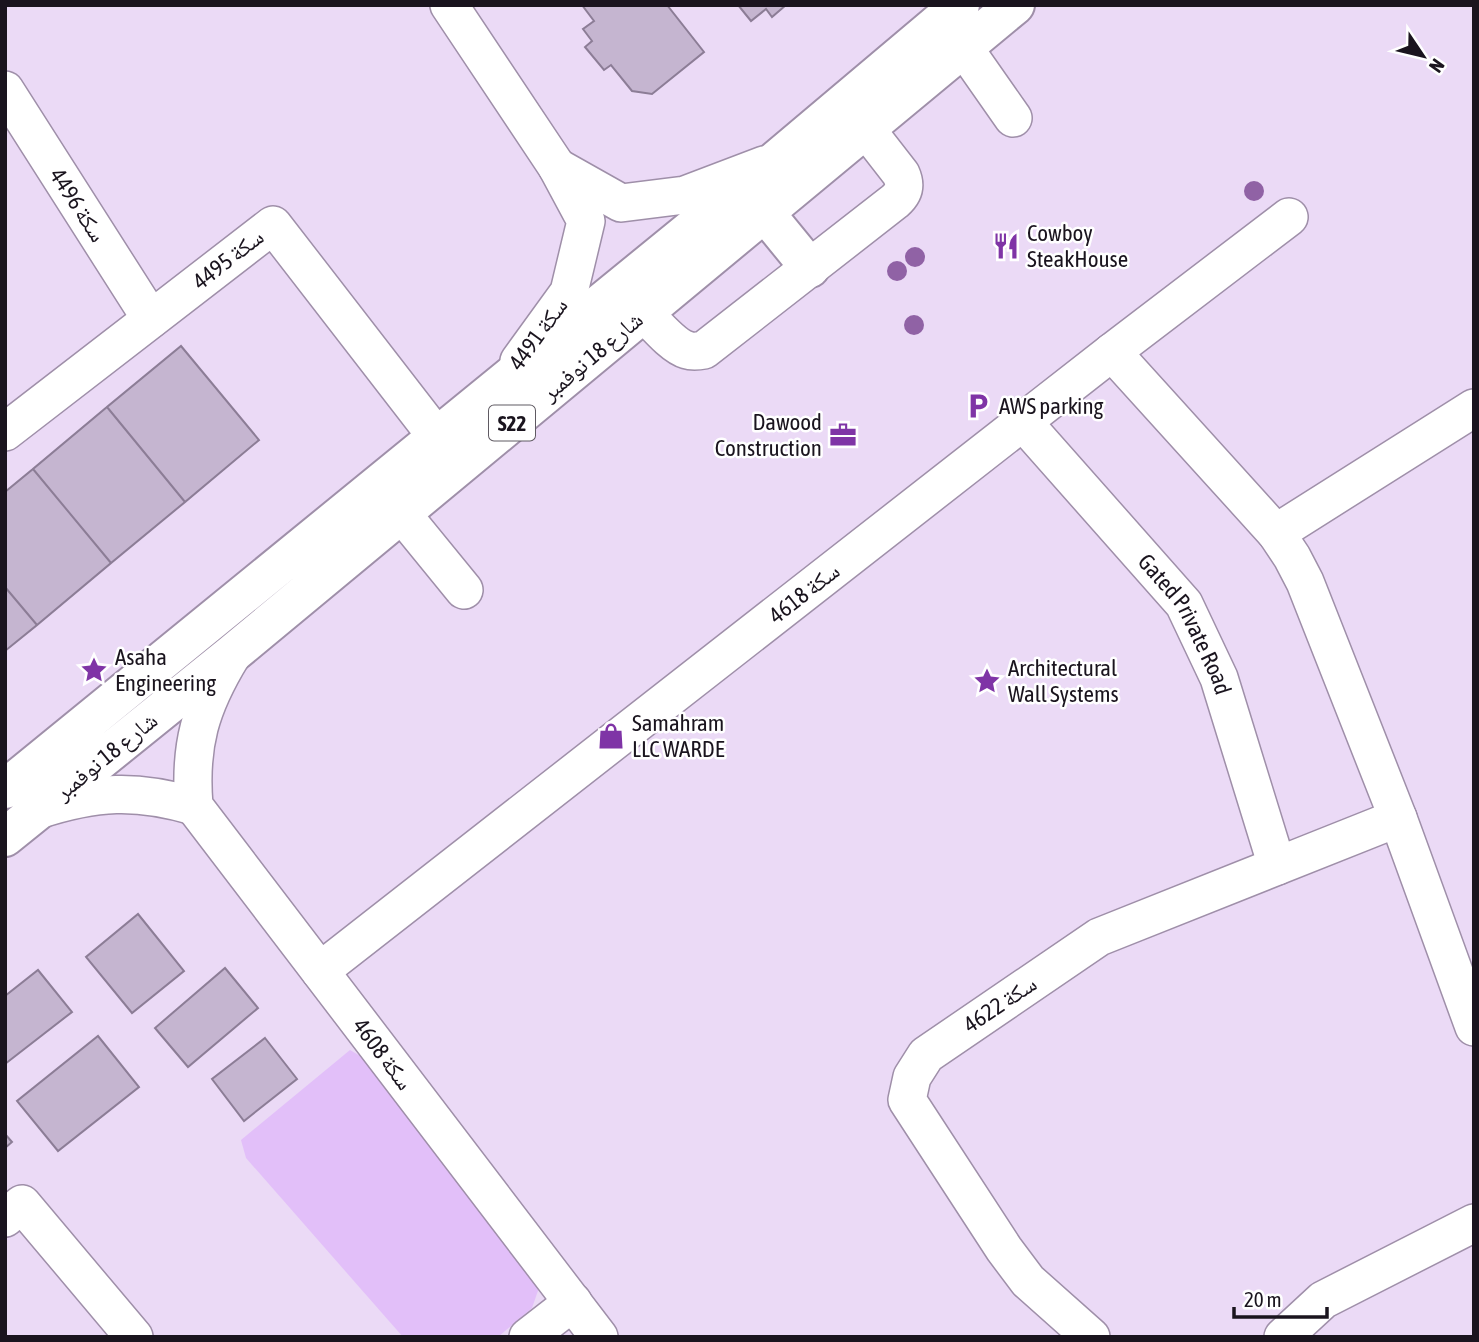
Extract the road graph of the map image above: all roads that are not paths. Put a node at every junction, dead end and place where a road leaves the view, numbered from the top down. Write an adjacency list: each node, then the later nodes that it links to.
1 (960, 5): 8 (main road, شارع 18 نوفمبر / S22)
2 (1015, 5): 4 (main road, شارع 18 نوفمبر / S22)
3 (466, 11): 9 (street, سكة 4491)
4 (964, 48): 6 (street); 7 (main road, شارع 18 نوفمبر / S22)
5 (5, 90): 14 (street, سكة 4496)
6 (1013, 118)
7 (866, 129): 10 (main road, شارع 18 نوفمبر / S22); 12 (street)
8 (775, 161): 9 (street, سكة 4491); 16 (main road, شارع 18 نوفمبر / S22)
9 (557, 167): 16 (street, سكة 4491)
10 (765, 213): 12 (main road); 13 (main road, شارع 18 نوفمبر / S22)
11 (1289, 217): 15 (street, سكة 4618)
12 (810, 268): 13 (street)
13 (644, 313): 21 (main road, شارع 18 نوفمبر / S22)
14 (151, 319): 19 (street, سكة 4495); 20 (street, سكة 4495)
15 (1112, 352): 18 (street, سكة 4618); 22 (street)
16 (503, 384): 20 (main road, شارع 18 نوفمبر / S22)
17 (1474, 408): 22 (street)
18 (1023, 422): 30 (street, Gated Private Road); 31 (street, سكة 4618)
19 (5, 432)
20 (437, 437): 25 (main road, شارع 18 نوفمبر / S22)
21 (402, 513): 23 (street); 24 (main road, شارع 18 نوفمبر / S22)
22 (1276, 533): 28 (street)
23 (464, 590)
24 (232, 654): 26 (street); 27 (main road, شارع 18 نوفمبر / S22)
25 (5, 789)
26 (194, 806): 27 (street); 31 (street, سكة 4608)
27 (38, 810): 29 (main road, شارع 18 نوفمبر / S22)
28 (1398, 818): 30 (street, سكة 4622); 32 (street)
29 (5, 837)
30 (1277, 866): 39 (street, سكة 4622)
31 (320, 971): 35 (street, سكة 4608)
32 (1474, 1027)
33 (5, 1218): 36 (street)
34 (1474, 1223): 40 (street)
35 (573, 1302): 37 (street); 38 (street, سكة 4608)
36 (134, 1337)
37 (528, 1337)
38 (599, 1337)
39 (1091, 1337)
40 (1283, 1337)

